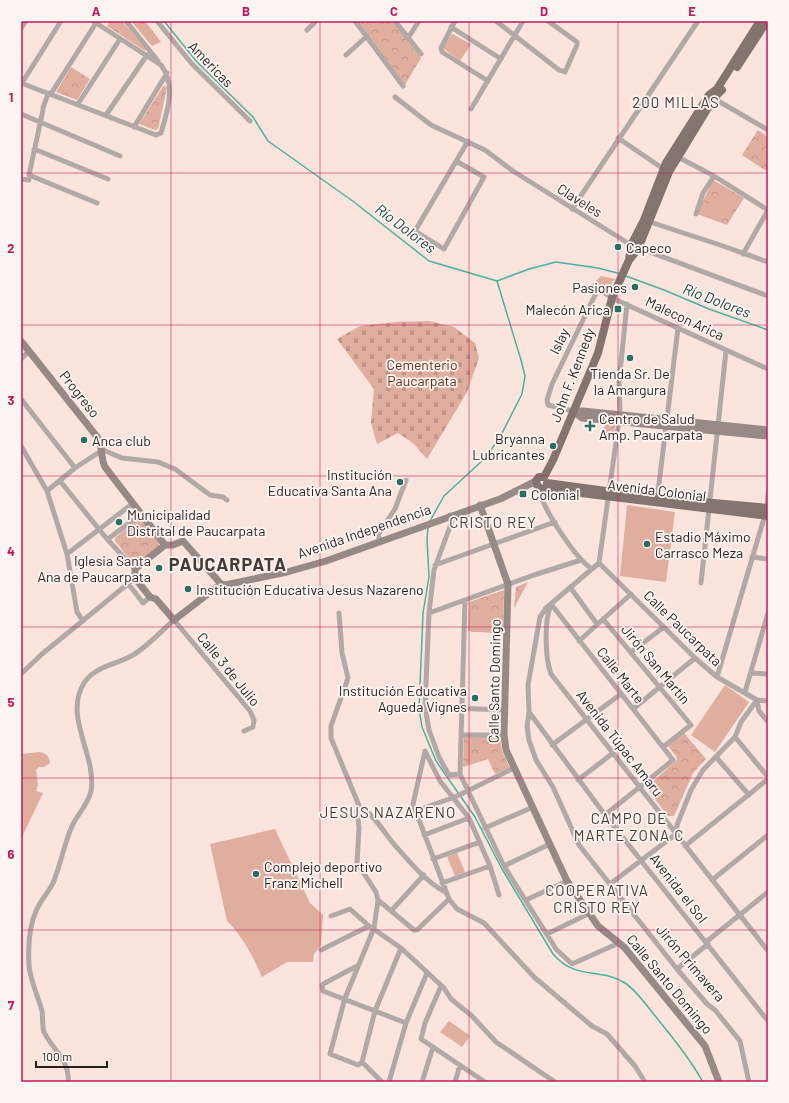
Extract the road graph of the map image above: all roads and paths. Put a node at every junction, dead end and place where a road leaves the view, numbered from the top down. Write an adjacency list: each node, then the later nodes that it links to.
1 (26, 21): 17 (street)
2 (61, 21): 32 (street)
3 (126, 21): 29 (street)
4 (157, 21): 41 (street, Americas)
5 (316, 21): 19 (street)
6 (355, 21): 22 (street)
7 (394, 21): 23 (street)
8 (419, 21): 23 (street)
9 (455, 21): 18 (street)
10 (496, 21): 21 (street)
11 (524, 21): 21 (street)
12 (548, 21): 21 (street)
13 (698, 21): 45 (street)
14 (760, 21): 20 (main road)
15 (768, 21): 20 (main road)
16 (94, 22): 24 (street); 34 (street)
17 (21, 28)
18 (451, 28): 28 (street); 31 (street)
19 (307, 30)
20 (756, 34): 35 (main road, John F. Kennedy)
21 (515, 35): 28 (street)
22 (367, 36): 27 (street); 33 (street)
23 (408, 38): 25 (street)
24 (120, 39): 26 (street); 37 (street)
25 (420, 54)
26 (146, 55): 29 (street); 40 (street)
27 (346, 55)
28 (501, 59): 31 (street)
29 (161, 64): 30 (street)
30 (167, 73): 43 (street); 43 (street)
31 (488, 81): 38 (street)
32 (21, 83): 34 (street)
33 (403, 86)
34 (48, 94): 37 (street); 42 (street)
35 (712, 96): 44 (street); 48 (main road, John F. Kennedy)
36 (395, 97): 46 (street, Claveles)
37 (78, 104): 40 (street)
38 (472, 109)
39 (21, 114): 42 (street)
40 (106, 115): 43 (street)
41 (250, 121)
42 (40, 122): 47 (street); 49 (street)
43 (134, 127)
44 (768, 130)
45 (618, 138): 51 (street); 57 (street)
46 (468, 141): 50 (street); 57 (street, Claveles)
47 (34, 150): 54 (street); 56 (street)
48 (675, 155): 51 (main road, John F. Kennedy); 52 (street)
49 (120, 156)
50 (456, 161): 50 (street)
51 (666, 171): 60 (main road, John F. Kennedy)
52 (714, 176): 58 (street); 59 (street)
53 (21, 179): 55 (street)
54 (108, 179)
55 (30, 180)
56 (97, 203)
57 (572, 209): 61 (street, Claveles)
58 (768, 210): 62 (street)
59 (696, 214)
60 (647, 221): 61 (main road, John F. Kennedy); 62 (street)
61 (634, 247): 65 (street, Claveles); 66 (main road, John F. Kennedy)
62 (743, 254): 63 (street)
63 (768, 262)
64 (596, 288): 66 (street, Malecon Arica); 75 (street, Islay)
65 (768, 296)
66 (612, 298): 67 (street, Malecon Arica); 75 (main road, John F. Kennedy)
67 (627, 304): 68 (street, Malecon Arica); 76 (street)
68 (678, 328): 71 (street, Malecon Arica); 77 (street)
69 (21, 341): 70 (street, Progreso)
70 (29, 351): 72 (street); 82 (street, Progreso)
71 (726, 351): 73 (street, Malecon Arica); 78 (street)
72 (21, 359)
73 (768, 369)
74 (21, 399): 83 (street)
75 (573, 411): 76 (street); 86 (main road, John F. Kennedy)
76 (620, 418): 77 (street); 88 (street)
77 (667, 423): 78 (street); 91 (street)
78 (716, 428): 79 (street); 80 (street); 94 (street)
79 (768, 430)
80 (768, 436)
81 (21, 446): 87 (street)
82 (101, 450): 83 (street); 90 (street); 92 (street, Progreso)
83 (75, 468): 85 (street)
84 (406, 480): 101 (street)
85 (60, 481): 87 (street); 99 (street)
86 (541, 484): 88 (main road, Avenida Colonial); 93 (street, Avenida Independencia); 98 (street)
87 (47, 491): 104 (street)
88 (609, 494): 91 (main road, Avenida Colonial); 108 (street)
89 (768, 494): 95 (street)
90 (227, 500)
91 (657, 501): 94 (main road, Avenida Colonial)
92 (132, 504): 96 (street, Progreso); 99 (street)
93 (480, 505): 97 (street, Avenida Independencia); 103 (street, Calle Santo Domingo)
94 (709, 506): 95 (main road, Avenida Colonial); 114 (street)
95 (767, 512): 105 (street)
96 (141, 514): 100 (street); 102 (street, Progreso)
97 (450, 515): 101 (street, Avenida Independencia); 109 (street)
98 (555, 522): 103 (street); 107 (street)
99 (99, 530): 100 (street); 104 (street)
100 (108, 540): 110 (street)
101 (380, 541): 115 (street, Avenida Independencia)
102 (165, 545): 110 (street); 115 (street)
103 (494, 546): 109 (street); 116 (street, Calle Santo Domingo)
104 (67, 554): 127 (street)
105 (752, 557): 106 (street); 136 (street)
106 (768, 559)
107 (581, 560): 111 (street); 116 (street)
108 (599, 563): 111 (street); 118 (street, Calle Paucarpata)
109 (435, 565): 123 (street)
110 (136, 569): 112 (street)
111 (592, 569): 117 (street)
112 (135, 578): 113 (street); 119 (street)
113 (127, 582): 119 (street); 127 (street)
114 (700, 583)
115 (221, 584): 126 (street)
116 (508, 584): 120 (street); 145 (street, Calle Santo Domingo)
117 (570, 587): 121 (street); 128 (street)
118 (631, 594): 125 (street); 129 (street, Calle Paucarpata)
119 (150, 597): 126 (street)
120 (465, 600): 123 (street); 143 (street)
121 (551, 604): 130 (street, Calle Marte); 146 (street, Jirón Primavera); 147 (street, Avenida Túpac Amaru)
122 (340, 613): 166 (street)
123 (429, 613): 142 (street)
124 (768, 613): 133 (street)
125 (603, 619): 128 (street); 131 (street, Jirón San Martín)
126 (174, 620): 149 (street, Calle 3 de Julio); 215 (street)
127 (82, 621): 134 (street)
128 (597, 624): 130 (street)
129 (664, 628): 131 (street); 132 (street, Calle Paucarpata)
130 (579, 641): 139 (street, Calle Marte)
131 (631, 652): 137 (street, Jirón San Martín)
132 (695, 658): 136 (street, Calle Paucarpata); 137 (street)
133 (751, 673): 135 (street); 138 (street)
134 (21, 674)
135 (768, 674)
136 (717, 677): 138 (street, Calle Paucarpata)
137 (660, 687): 144 (street); 154 (street, Jirón San Martín)
138 (745, 692): 140 (street, Calle Paucarpata)
139 (621, 694): 144 (street, Calle Marte); 147 (street)
140 (756, 700): 141 (street); 148 (street, Calle Paucarpata); 152 (street)
141 (768, 701)
142 (425, 707): 143 (street); 158 (street)
143 (462, 708): 145 (street); 150 (street)
144 (633, 709): 154 (street, Calle Marte)
145 (505, 710): 151 (street, Calle Santo Domingo)
146 (529, 712): 153 (street, Avenida el Sol); 185 (street, Jirón Primavera)
147 (586, 720): 153 (street); 155 (street, Avenida Túpac Amaru)
148 (768, 722)
149 (244, 731)
150 (462, 735): 151 (street); 158 (street)
151 (504, 736): 157 (street, Calle Santo Domingo)
152 (735, 737): 156 (street); 159 (street)
153 (552, 745): 160 (street, Avenida el Sol)
154 (663, 747): 161 (street, Calle Marte)
155 (613, 753): 160 (street); 161 (street, Avenida Túpac Amaru)
156 (716, 757): 163 (street); 171 (street)
157 (514, 768): 162 (street); 165 (street, Calle Santo Domingo)
158 (460, 774): 162 (street)
159 (768, 778): 163 (street)
160 (578, 780): 168 (street, Avenida el Sol)
161 (640, 788): 168 (street); 171 (street, Avenida Túpac Amaru)
162 (466, 791): 164 (street); 170 (street)
163 (749, 795): 176 (street)
164 (453, 797): 167 (street); 167 (street); 169 (street)
165 (533, 807): 170 (street); 175 (street, Calle Santo Domingo)
166 (360, 808): 181 (street); 190 (street)
167 (415, 811): 172 (street)
168 (605, 815): 178 (street, Avenida el Sol)
169 (469, 818): 172 (street); 174 (street)
170 (485, 828): 180 (street)
171 (676, 834): 176 (street, Avenida Túpac Amaru); 178 (street)
172 (424, 835): 177 (street)
173 (768, 835): 182 (street)
174 (480, 842): 177 (street); 179 (street)
175 (550, 844): 180 (street); 183 (street, Calle Santo Domingo)
176 (685, 846): 182 (street, Avenida Túpac Amaru)
177 (433, 859): 184 (street)
178 (641, 859): 185 (street); 200 (street, Avenida el Sol)
179 (490, 866): 184 (street); 188 (street)
180 (504, 866): 191 (street)
181 (424, 875): 186 (street); 192 (street)
182 (712, 880): 195 (street, Avenida Túpac Amaru)
183 (567, 881): 191 (street); 193 (street, Calle Santo Domingo)
184 (442, 882): 186 (street)
185 (610, 884): 205 (street, Jirón Primavera)
186 (445, 892): 189 (street)
187 (768, 892): 195 (street)
188 (499, 895)
189 (449, 899): 192 (street); 222 (street)
190 (378, 900): 192 (street); 197 (street)
191 (526, 900): 198 (street)
192 (391, 911)
193 (588, 914): 198 (street); 199 (street, Calle Santo Domingo)
194 (331, 916): 196 (street)
195 (740, 916): 200 (street); 203 (street, Avenida Túpac Amaru)
196 (369, 926): 197 (street); 202 (street)
197 (374, 928): 201 (street); 204 (street)
198 (547, 934): 199 (street)
199 (619, 943): 223 (street, Calle Santo Domingo)
200 (707, 943): 205 (street); 210 (street, Avenida el Sol)
201 (401, 948): 206 (street); 209 (street)
202 (321, 950)
203 (768, 951)
204 (357, 966): 208 (street); 208 (street)
205 (678, 969): 224 (street, Jirón Primavera)
206 (427, 973): 207 (street); 211 (street)
207 (441, 986): 212 (street); 221 (street)
208 (345, 998): 209 (street); 213 (street)
209 (375, 1011): 211 (street); 213 (street)
210 (768, 1021)
211 (406, 1022): 217 (street)
212 (433, 1047): 214 (street); 218 (street)
213 (362, 1062): 216 (street)
214 (460, 1065): 219 (street); 220 (street)
215 (68, 1082)
216 (382, 1082)
217 (389, 1082)
218 (422, 1082)
219 (455, 1082)
220 (485, 1082)
221 (555, 1082)
222 (646, 1082)
223 (719, 1082)
224 (749, 1082)

